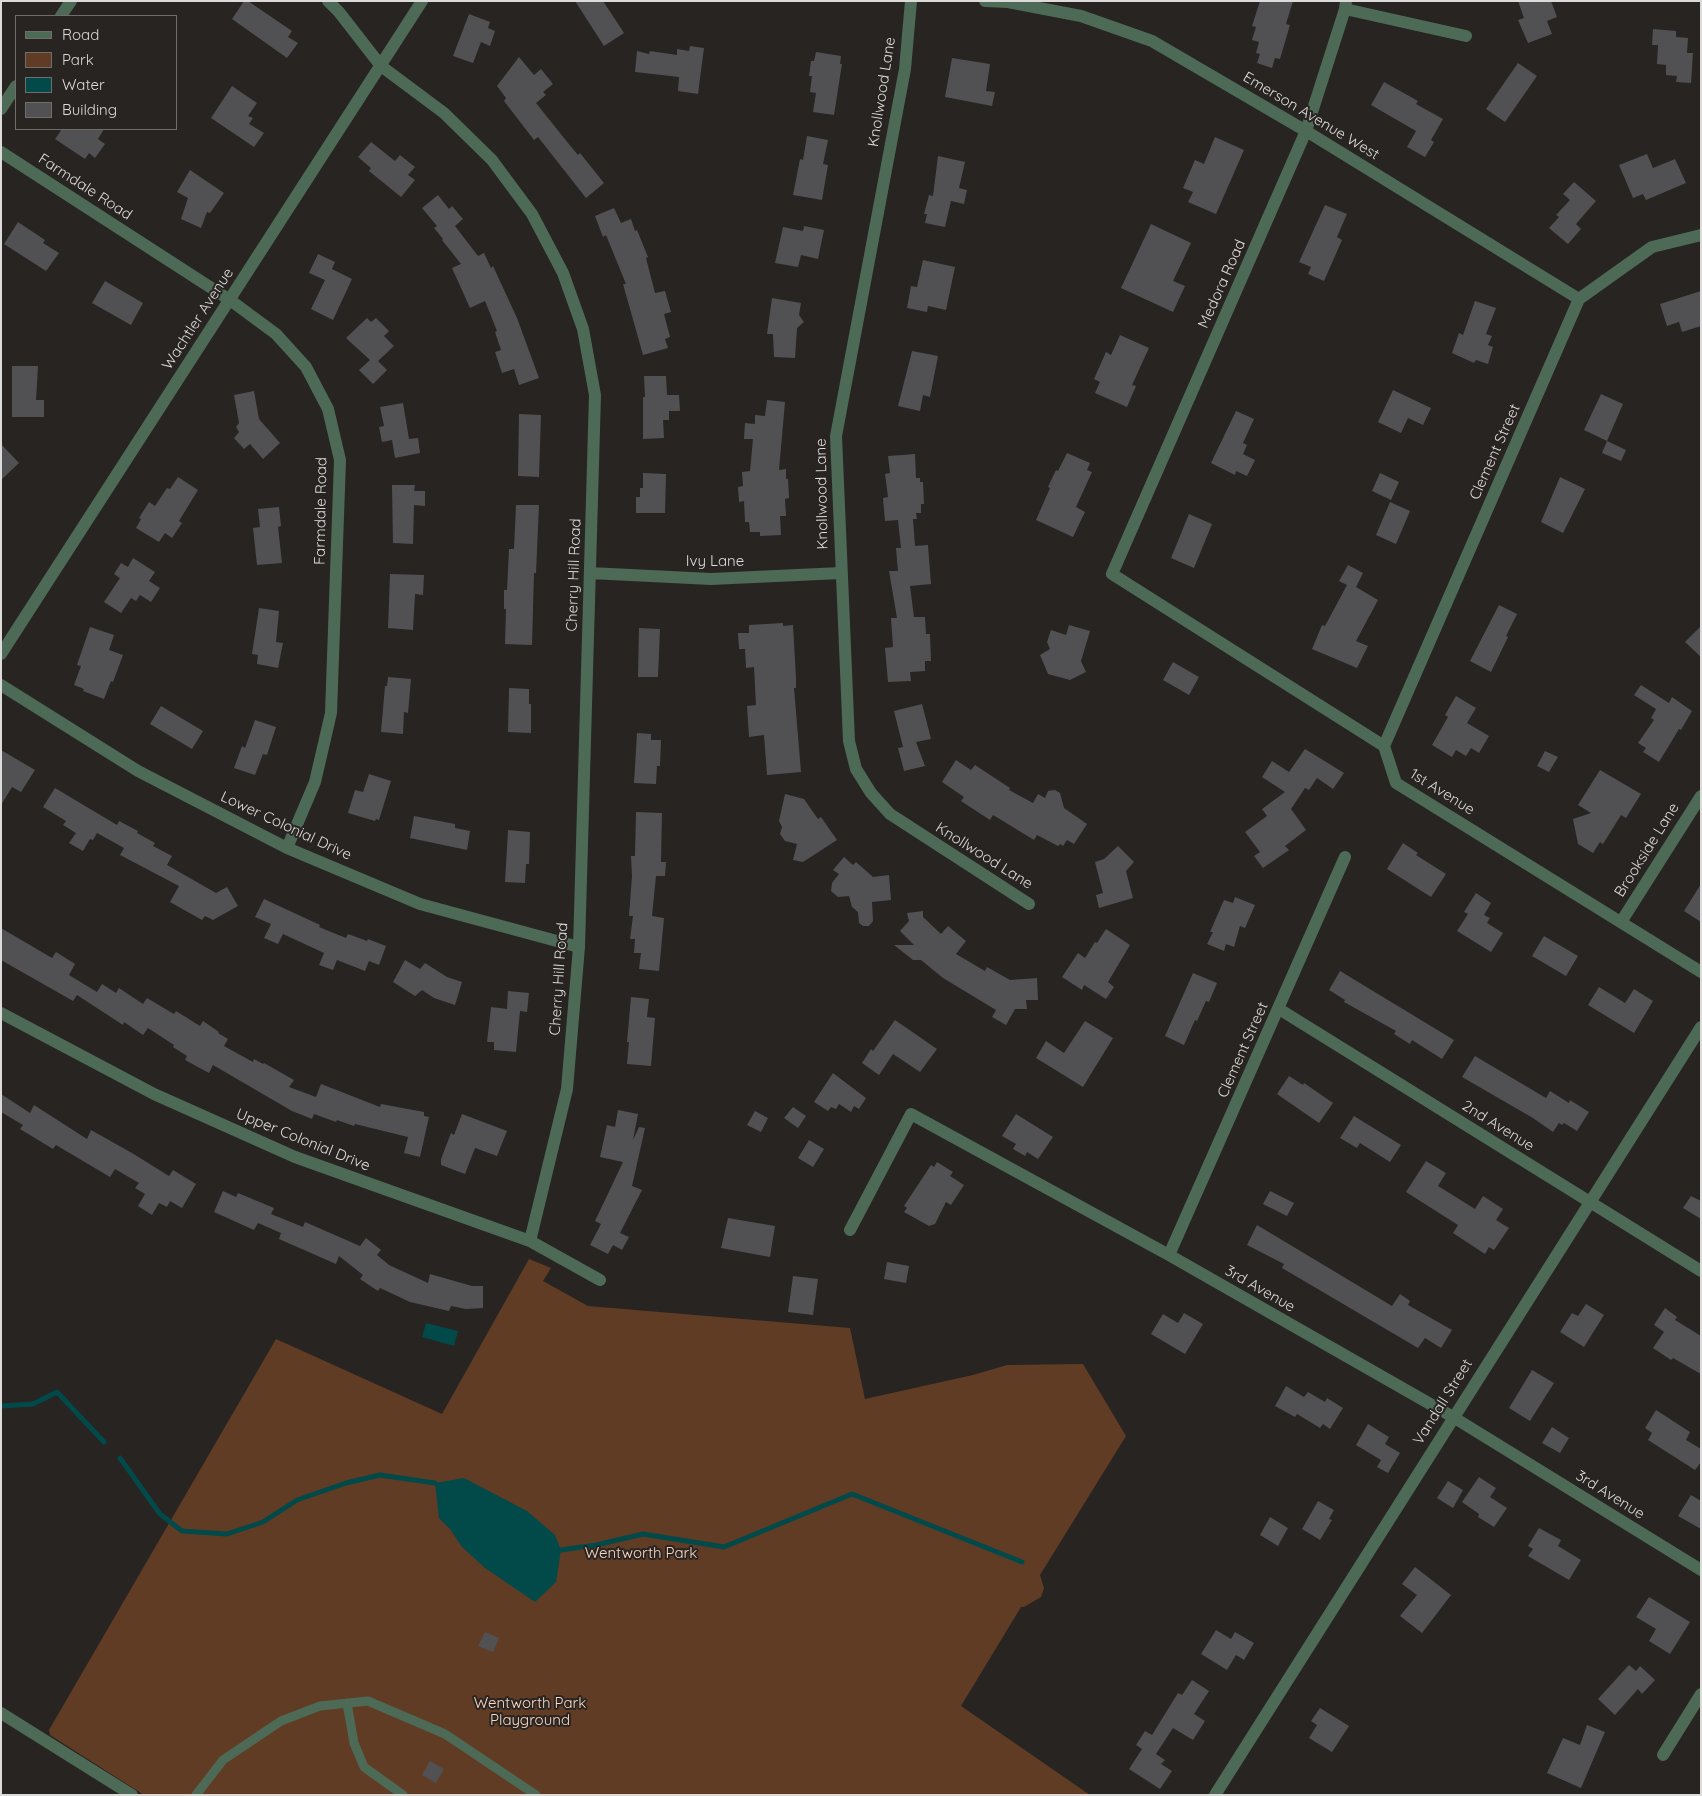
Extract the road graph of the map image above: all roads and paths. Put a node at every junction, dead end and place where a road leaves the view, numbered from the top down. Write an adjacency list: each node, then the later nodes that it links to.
1 (71, 1): 8 (street)
2 (328, 1): 10 (street, Cherry Hill Road)
3 (422, 1): 10 (street, Wachtler Avenue)
4 (911, 1): 19 (street, Knollwood Lane)
5 (985, 1): 6 (street, Emerson Avenue West)
6 (1008, 2): 13 (street, Emerson Avenue West)
7 (1346, 5): 9 (street); 13 (street, Medora Road)
8 (62, 15)
9 (1466, 36)
10 (381, 66): 17 (street, Wachtler Avenue); 18 (street, Cherry Hill Road)
11 (15, 88): 12 (street)
12 (1, 109)
13 (1306, 131): 16 (street, Emerson Avenue West); 22 (street, Medora Road)
14 (1, 152): 17 (street, Farmdale Road)
15 (1701, 235): 16 (street)
16 (1579, 299): 22 (street, Clement Street)
17 (230, 300): 20 (street, Wachtler Avenue); 24 (street, Farmdale Road)
18 (590, 573): 19 (street, Ivy Lane); 28 (street, Cherry Hill Road)
19 (841, 574): 26 (street, Knollwood Lane)
20 (1, 654)
21 (1, 684): 24 (street, Lower Colonial Drive)
22 (1384, 746): 27 (street, 1st Avenue)
23 (1701, 796): 27 (street, Brookside Lane)
24 (287, 848): 28 (street, Lower Colonial Drive)
25 (1345, 858): 30 (street, Clement Street)
26 (1029, 904)
27 (1621, 922): 29 (street, 1st Avenue)
28 (579, 948): 35 (street, Cherry Hill Road)
29 (1701, 972)
30 (1279, 1009): 33 (street, 2nd Avenue); 36 (street, Clement Street)
31 (1, 1012): 35 (street, Upper Colonial Drive)
32 (1701, 1027): 33 (street, Vandall Street)
33 (1590, 1202): 37 (street, 2nd Avenue); 39 (street, Vandall Street)
34 (850, 1230): 36 (street, 3rd Avenue)
35 (530, 1240): 38 (street, Upper Colonial Drive)
36 (1170, 1256): 39 (street, 3rd Avenue)
37 (1701, 1271)
38 (600, 1280)
39 (1453, 1417): 40 (street, 3rd Avenue); 49 (street, Vandall Street)
40 (1701, 1570)
41 (1701, 1694): 44 (street)
42 (347, 1703): 46 (lane); 47 (lane); 48 (lane)
43 (1, 1713): 45 (street)
44 (1663, 1755)
45 (132, 1795)
46 (196, 1795)
47 (403, 1795)
48 (536, 1795)
49 (1215, 1795)

